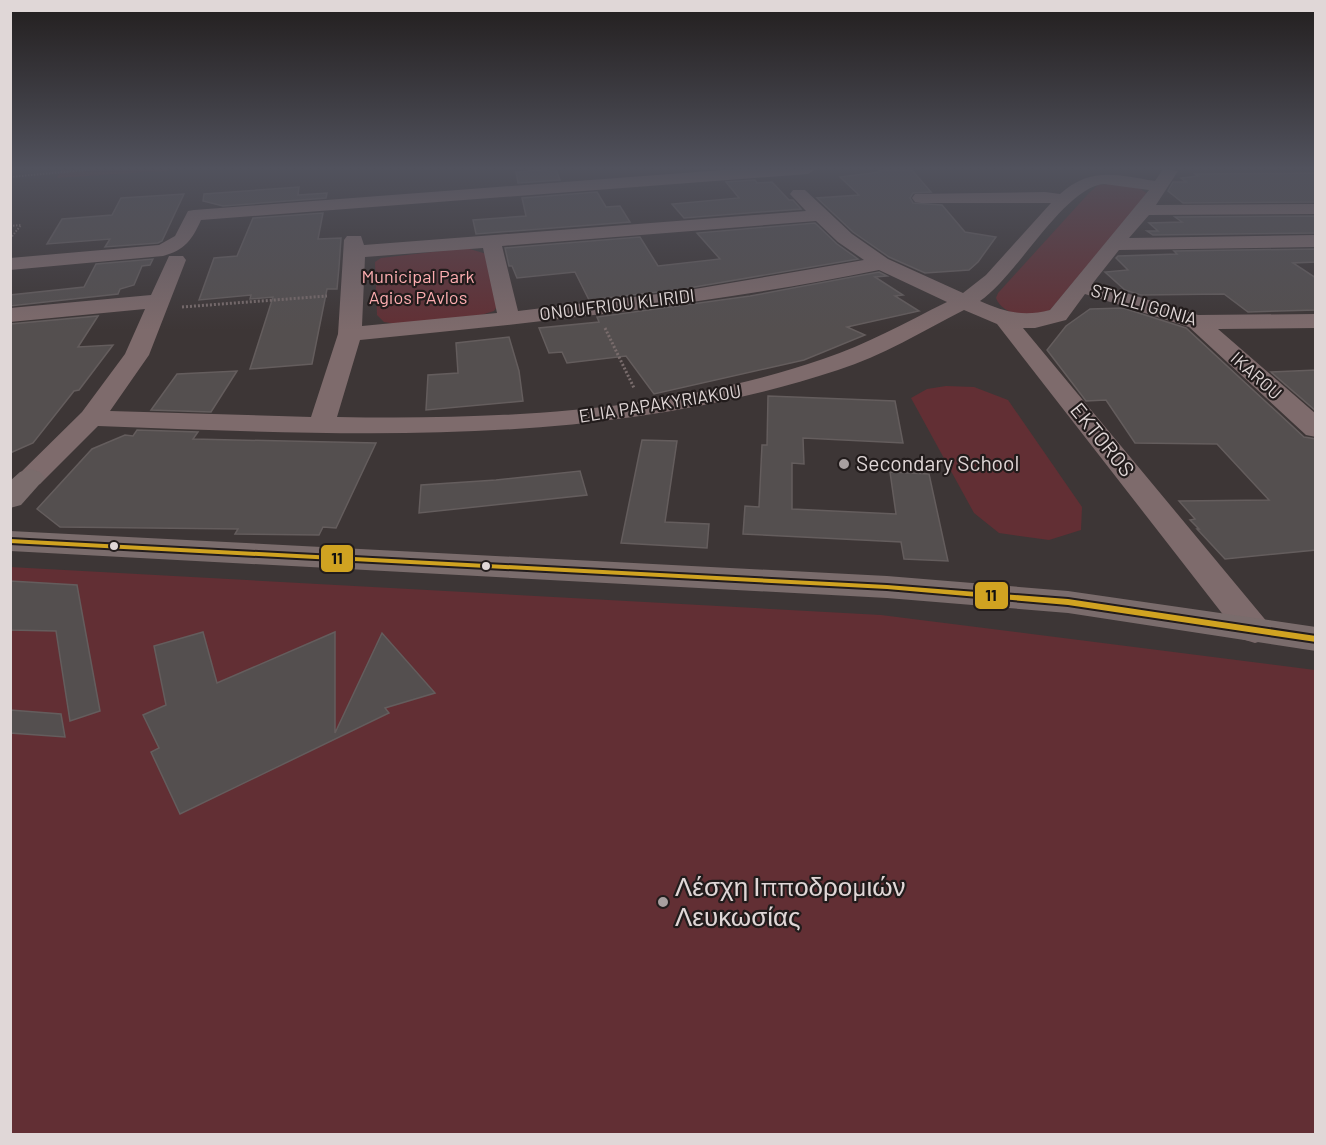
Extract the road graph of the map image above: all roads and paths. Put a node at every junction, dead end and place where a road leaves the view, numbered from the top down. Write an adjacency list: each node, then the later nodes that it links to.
1 (191, 222): 15 (street)
2 (354, 222): 9 (street)
3 (728, 222): 11 (street)
4 (827, 222): 14 (street)
5 (1045, 222): 18 (street, ELIA PAPAKYRIAKOU)
6 (1132, 222): 12 (street)
7 (10, 226): 8 (path)
8 (10, 239)
9 (354, 241): 11 (street); 17 (street)
10 (1316, 241): 12 (street)
11 (491, 242): 22 (street)
12 (1113, 244): 16 (street)
13 (176, 260): 19 (street)
14 (881, 263): 18 (street); 20 (street, ONOUFRIOU KLIRIDI)
15 (10, 264)
16 (1080, 286): 23 (street); 25 (street, STYLLI GONIA)
17 (352, 294): 19 (path); 26 (street)
18 (965, 302): 23 (street); 27 (street, ELIA PAPAKYRIAKOU)
19 (159, 305): 21 (street); 28 (street)
20 (596, 309): 22 (street, ONOUFRIOU KLIRIDI); 27 (path)
21 (10, 315)
22 (509, 318): 26 (street, ONOUFRIOU KLIRIDI)
23 (1005, 320): 33 (street, EKTOROS)
24 (1316, 321): 25 (street, STYLLI GONIA)
25 (1197, 322): 30 (street, IKAROU)
26 (350, 334): 29 (street)
27 (644, 408): 29 (street, ELIA PAPAKYRIAKOU)
28 (91, 418): 29 (street, ELIA PAPAKYRIAKOU); 31 (street)
29 (321, 426)
30 (1316, 429)
31 (17, 485)
32 (10, 541): 33 (main road)
33 (1255, 632): 34 (main road)
34 (1316, 639)

